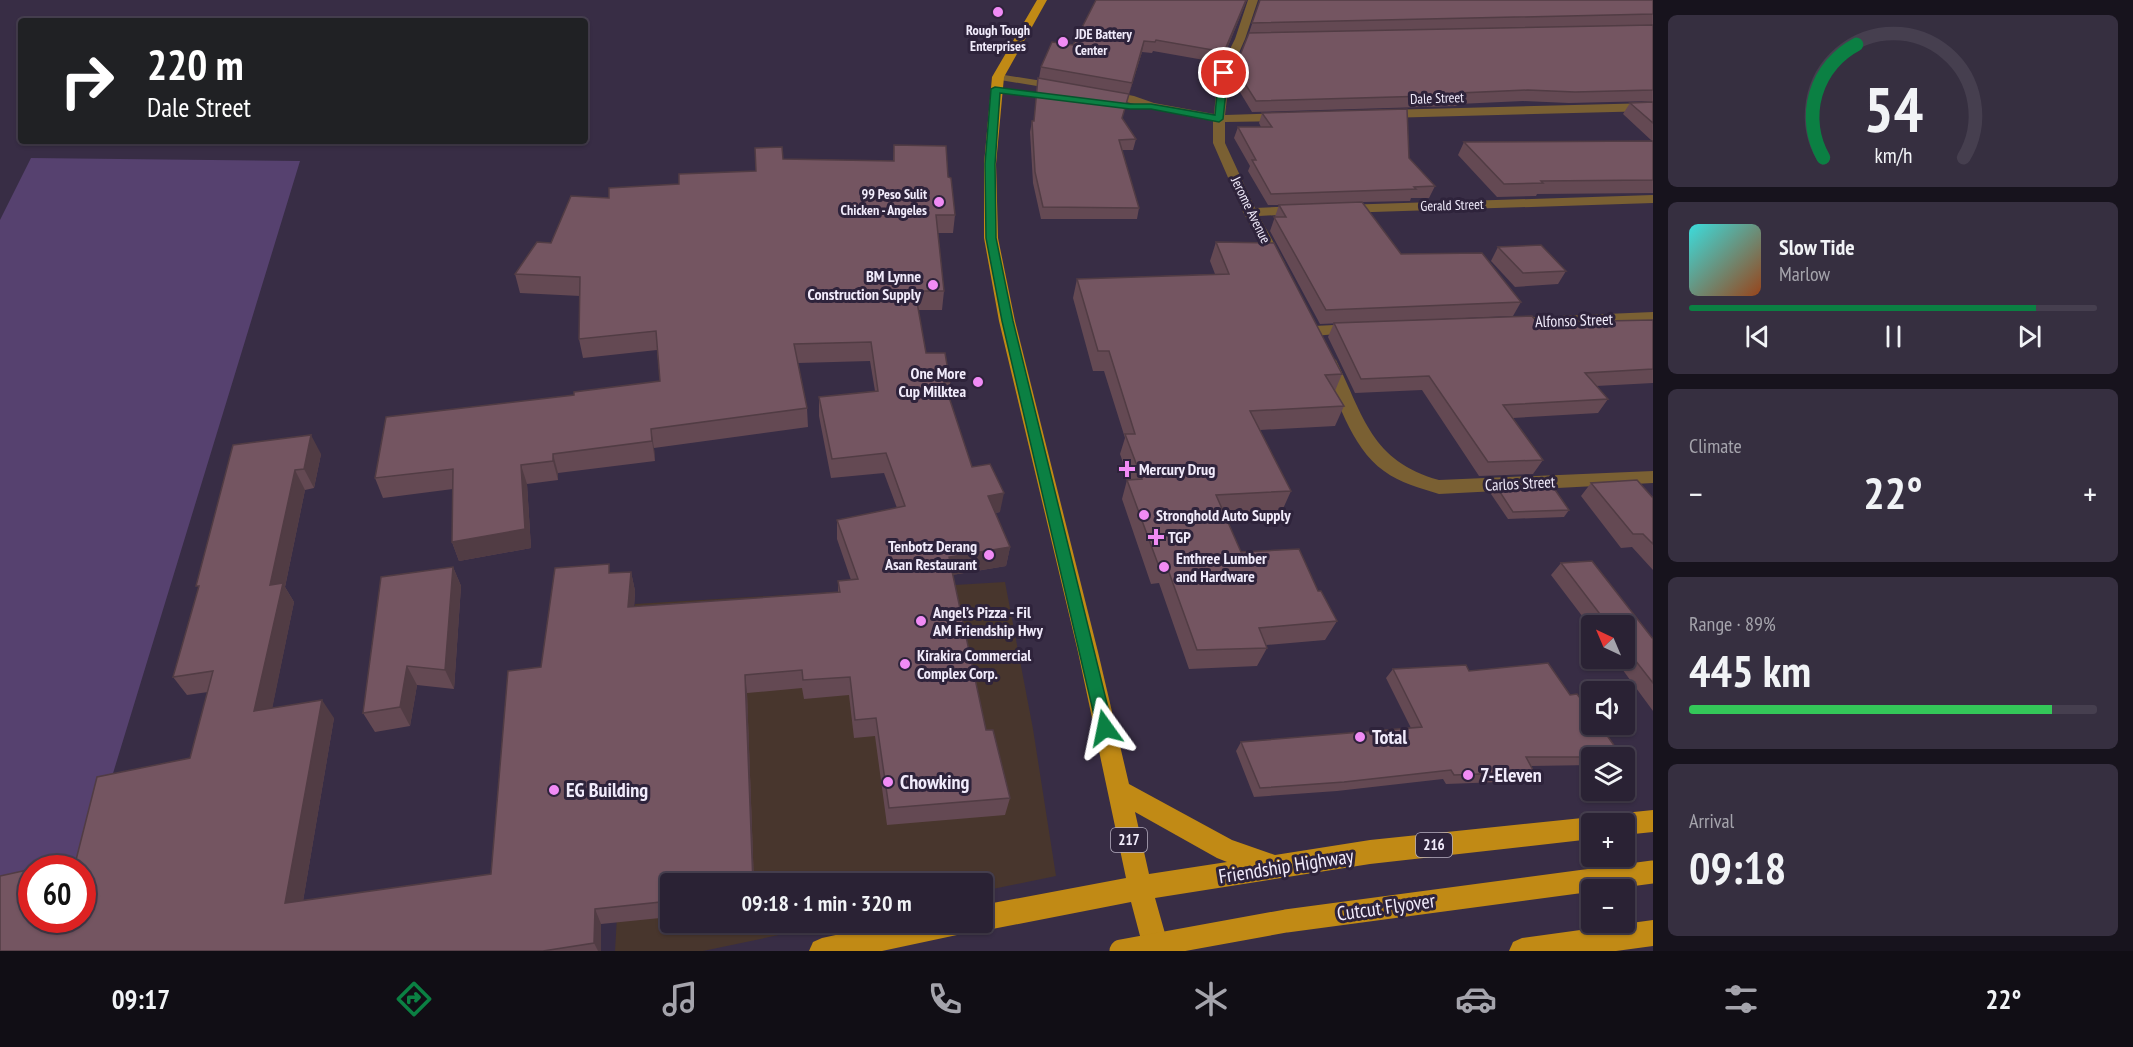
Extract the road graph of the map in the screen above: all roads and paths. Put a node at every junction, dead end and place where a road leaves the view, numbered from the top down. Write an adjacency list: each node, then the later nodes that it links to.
1 (1042, 0): 3 (main road, 217)
2 (1253, 0): 11 (street, Jerome Avenue)
3 (997, 83): 5 (street); 21 (main road, 217)
4 (1089, 91): 7 (street)
5 (1067, 93)
6 (1100, 103): 7 (street)
7 (1151, 106): 11 (street)
8 (1653, 107): 9 (street, Dale Street)
9 (1371, 115)
10 (1301, 117): 11 (street)
11 (1219, 119): 15 (street, Jerome Avenue)
12 (1653, 199): 13 (street, Gerald Street)
13 (1333, 209)
14 (1310, 210): 15 (street)
15 (1251, 212): 16 (street, Jerome Avenue)
16 (1282, 271)
17 (1653, 317): 18 (street, Alfonso Street)
18 (1501, 323)
19 (1373, 329): 20 (street, Carlos Street)
20 (1653, 477)
21 (1119, 791): 25 (main road); 27 (main road, 217)
22 (1653, 821): 23 (main road)
23 (1635, 823)
24 (1581, 829): 25 (main road, Friendship Highway / 216)
25 (1278, 867): 27 (main road, Friendship Highway / 216)
26 (1653, 872): 32 (main road, Cutcut Flyover, bridge)
27 (1140, 888): 28 (main road, Friendship Highway / 216); 33 (main road, 217)
28 (993, 916)
29 (906, 933): 31 (main road)
30 (1653, 933): 34 (main road)
31 (822, 951)
32 (1120, 951)
33 (1156, 951)
34 (1522, 951)

